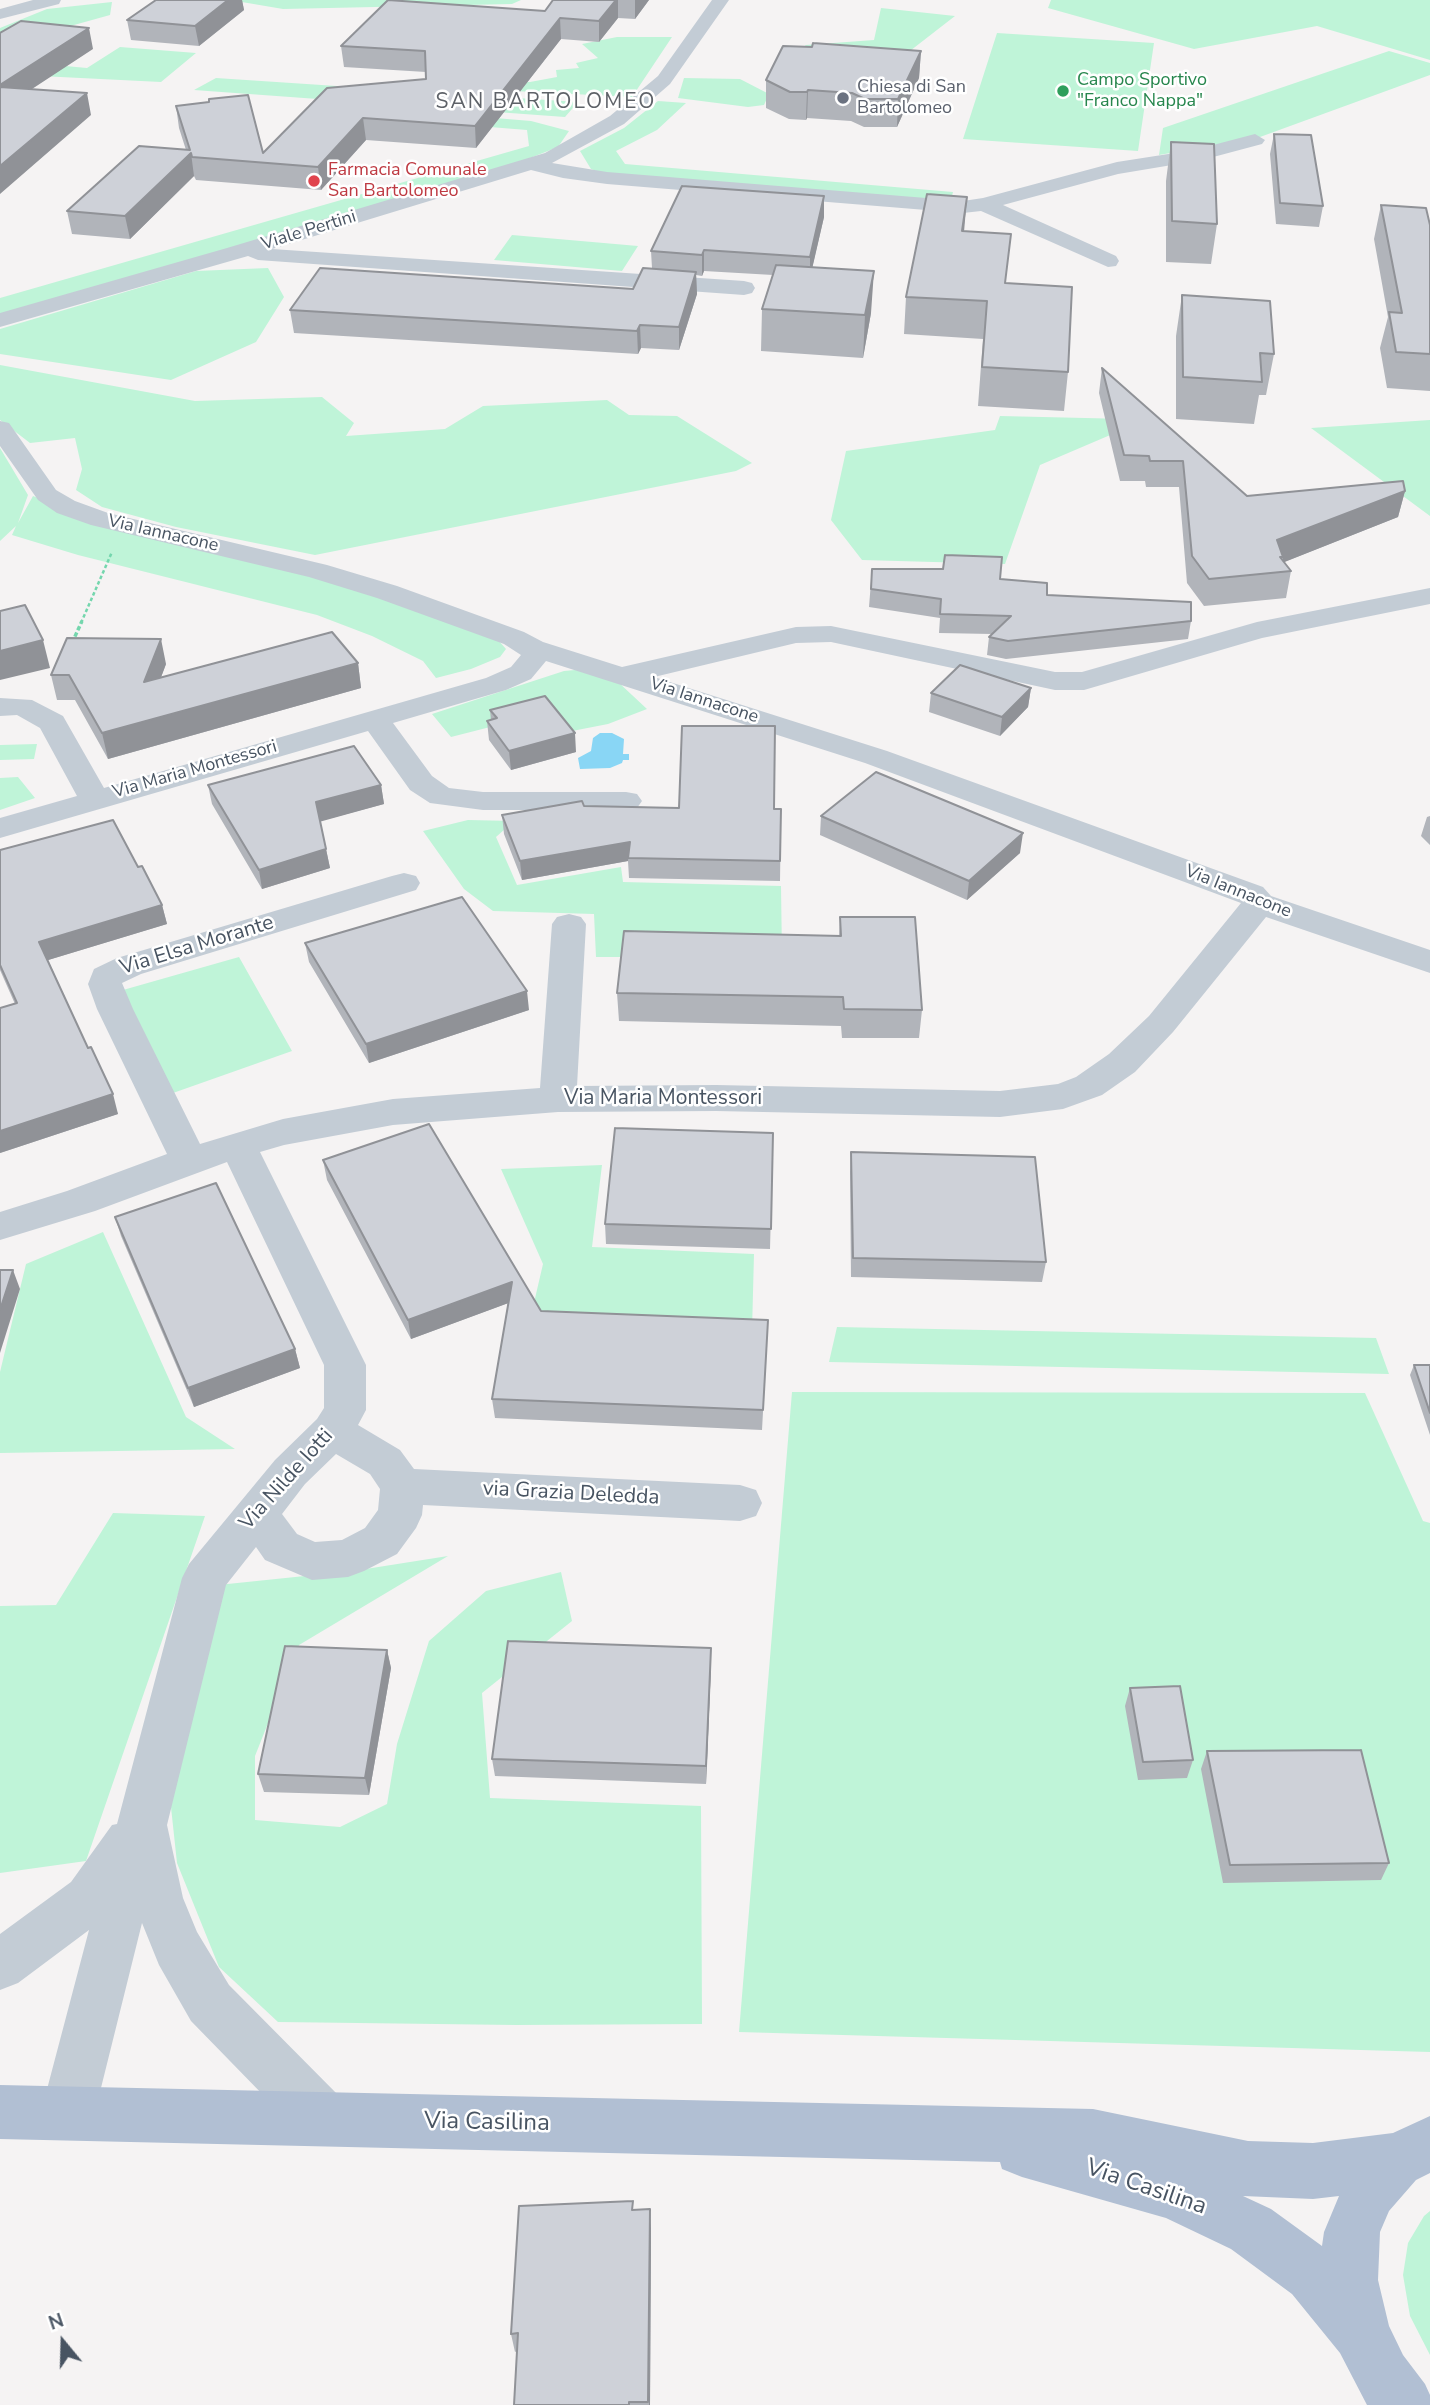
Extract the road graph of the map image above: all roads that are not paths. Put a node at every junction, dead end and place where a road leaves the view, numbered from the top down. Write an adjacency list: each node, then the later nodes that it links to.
1 (53, 0): 3 (street)
2 (722, 0): 5 (street, Viale Pertini)
3 (0, 14)
4 (1255, 140): 6 (street)
5 (532, 164): 6 (street); 7 (street, Viale Pertini)
6 (985, 204): 8 (street)
7 (235, 253): 9 (street); 10 (street, Viale Pertini)
8 (1108, 261)
9 (744, 288)
10 (0, 320)
11 (0, 428): 13 (street, Via Iannacone)
12 (1430, 596): 14 (street)
13 (533, 648): 14 (street, Via Iannacone); 16 (street, Via Maria Montessori)
14 (625, 675): 21 (street, Via Iannacone)
15 (0, 707): 17 (street)
16 (375, 720): 17 (street, Via Maria Montessori); 18 (street)
17 (94, 798): 19 (street, Via Maria Montessori)
18 (626, 802)
19 (0, 828)
20 (404, 883): 26 (street, Via Elsa Morante)
21 (1259, 903): 23 (street, Via Iannacone); 24 (street, Via Maria Montessori)
22 (569, 924): 24 (street)
23 (1430, 962)
24 (558, 1100): 25 (street, Via Maria Montessori)
25 (239, 1145): 26 (street, Via Maria Montessori); 28 (street, Via Nilde Iotti)
26 (190, 1160): 27 (street, Via Maria Montessori)
27 (0, 1226)
28 (332, 1431): 29 (street); 31 (street, Via Nilde Iotti)
29 (402, 1486): 30 (street, via Grazia Deledda); 31 (street)
30 (740, 1503)
31 (256, 1514): 32 (street, Via Nilde Iotti)
32 (143, 1823): 33 (street); 35 (street, Via Nilde Iotti); 36 (street)
33 (0, 1965)
34 (0, 2112): 35 (main road, Via Casilina)
35 (68, 2112): 36 (main road, Via Casilina)
36 (324, 2119): 37 (main road, Via Casilina)
37 (973, 2134): 38 (main road, Via Casilina); 39 (main road, Via Casilina)
38 (1413, 2152): 39 (main road)
39 (1361, 2332): 40 (main road)
40 (1405, 2405)

